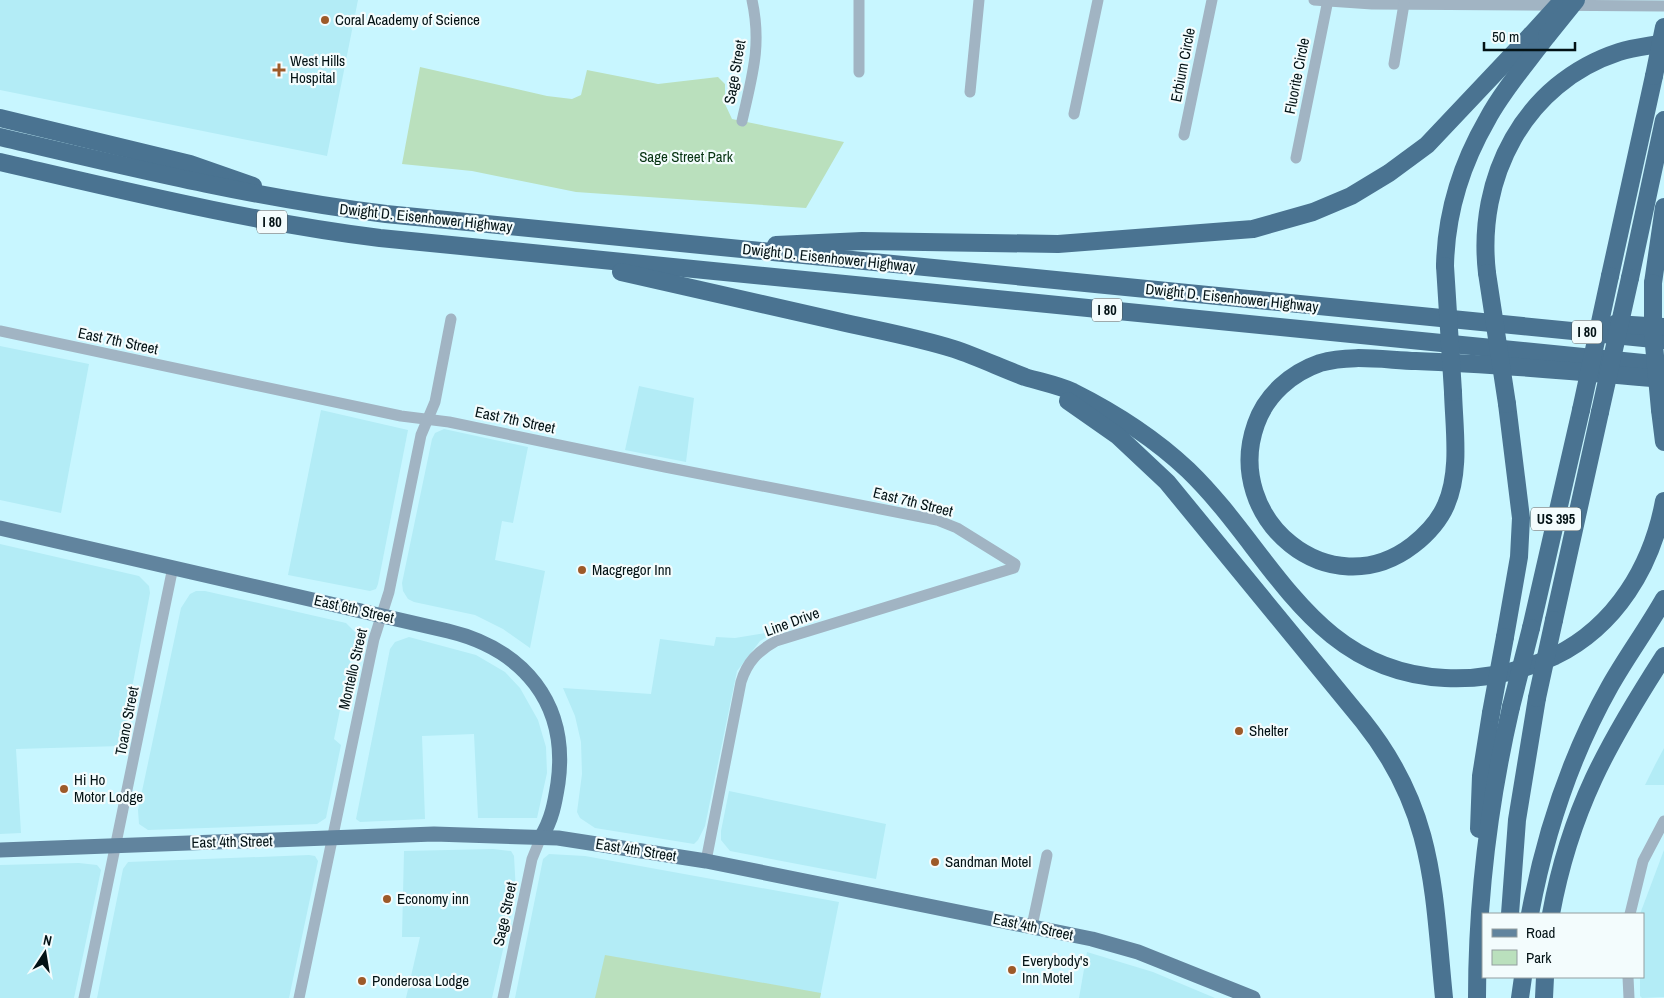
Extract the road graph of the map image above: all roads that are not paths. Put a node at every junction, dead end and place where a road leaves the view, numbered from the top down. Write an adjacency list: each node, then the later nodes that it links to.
1 (752, 0): 21 (street, Sage Street)
2 (859, 0): 17 (street)
3 (979, 0): 18 (street)
4 (1098, 0): 19 (street)
5 (1212, 0): 23 (street, Erbium Circle)
6 (1314, 0): 9 (street)
7 (1563, 0): 14 (highway, bridge)
8 (1576, 0): 14 (highway, bridge)
9 (1327, 1): 11 (street); 25 (street, Fluorite Circle)
10 (1450, 2): 11 (street); 12 (street)
11 (1404, 4): 16 (street)
12 (1664, 6)
13 (1664, 27): 55 (highway, US 395, bridge)
14 (1539, 35): 29 (highway); 38 (highway, bridge)
15 (1664, 43): 55 (highway, bridge)
16 (1394, 64)
17 (859, 72)
18 (970, 92)
19 (1074, 114)
20 (3, 118): 27 (highway)
21 (742, 120)
22 (1664, 120): 56 (highway, US 395, bridge)
23 (1184, 135)
24 (1, 137): 27 (highway, Dwight D. Eisenhower Highway / I 80)
25 (1296, 158)
26 (0, 162): 30 (highway, Dwight D. Eisenhower Highway / I 80)
27 (283, 199): 29 (highway, Dwight D. Eisenhower Highway / I 80)
28 (1664, 207): 40 (highway, bridge)
29 (739, 249): 32 (highway, Dwight D. Eisenhower Highway / I 80)
30 (549, 255): 36 (highway, Dwight D. Eisenhower Highway / I 80); 37 (highway)
31 (451, 319): 39 (street, Montello Street)
32 (1510, 324): 33 (highway); 35 (highway, Dwight D. Eisenhower Highway / I 80)
33 (1664, 327)
34 (0, 331): 39 (street, East 7th Street)
35 (1664, 340)
36 (1664, 364)
37 (1027, 377): 41 (highway); 69 (highway)
38 (1664, 379)
39 (428, 419): 43 (street, East 7th Street); 46 (street, Montello Street)
40 (1664, 442)
41 (1664, 501)
42 (0, 528): 44 (main road, East 6th Street)
43 (1015, 564): 54 (street, Line Drive)
44 (173, 567): 46 (main road, East 6th Street); 51 (street, Toano Street)
45 (1664, 599): 57 (highway)
46 (382, 615): 49 (main road, East 6th Street); 50 (street, Montello Street)
47 (1664, 656): 58 (highway)
48 (1664, 821): 59 (street)
49 (541, 837): 50 (main road, East 4th Street); 54 (main road, East 4th Street); 67 (street, Sage Street)
50 (333, 840): 51 (main road, East 4th Street); 66 (street, Montello Street)
51 (117, 845): 52 (main road, East 4th Street); 65 (street, Toano Street)
52 (0, 850)
53 (1046, 855): 60 (street)
54 (706, 861): 60 (main road, East 4th Street)
55 (1482, 892): 70 (highway)
56 (1510, 913)
57 (1530, 913)
58 (1551, 913)
59 (1630, 913)
60 (1032, 926): 68 (main road, East 4th Street)
61 (1512, 978): 71 (highway)
62 (1523, 978): 72 (highway)
63 (1545, 978): 73 (highway)
64 (1628, 978): 74 (street)
65 (84, 998)
66 (299, 998)
67 (503, 998)
68 (1253, 998)
69 (1444, 998)
70 (1477, 998)
71 (1512, 998)
72 (1520, 998)
73 (1544, 998)
74 (1628, 998)

